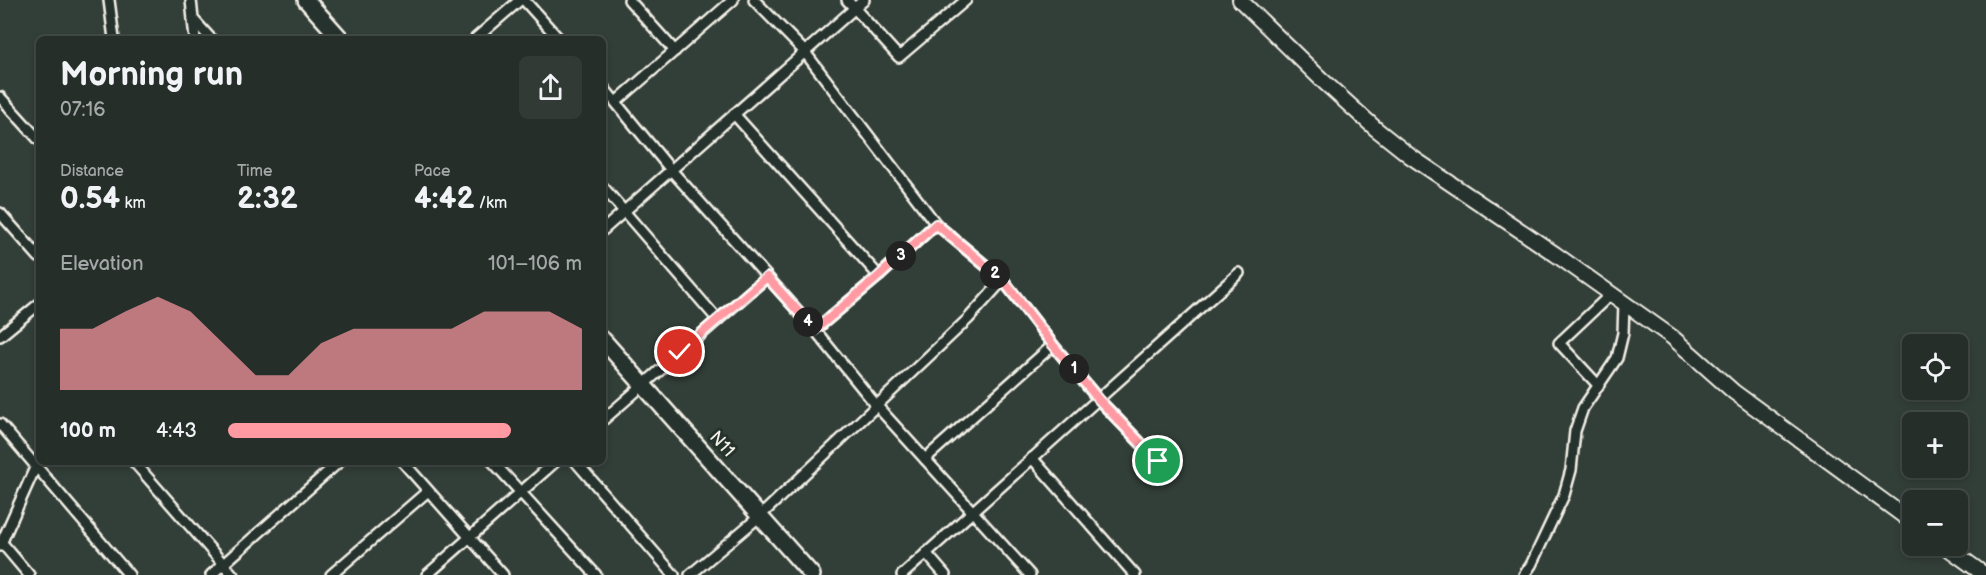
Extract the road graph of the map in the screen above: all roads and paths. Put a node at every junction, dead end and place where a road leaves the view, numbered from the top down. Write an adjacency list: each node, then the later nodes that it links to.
1 (109, 0): 14 (street)
2 (191, 0): 13 (street)
3 (306, 0): 17 (main road)
4 (522, 0): 18 (street); 19 (street)
5 (629, 0): 20 (street)
6 (733, 0): 20 (street)
7 (754, 0): 21 (street)
8 (848, 0): 12 (street)
9 (864, 0): 12 (street)
10 (966, 0): 12 (street)
11 (1240, 0): 38 (street)
12 (855, 8): 21 (street)
13 (194, 19): 15 (street); 16 (street)
14 (114, 36)
15 (195, 36)
16 (208, 36)
17 (338, 36)
18 (479, 36)
19 (556, 36)
20 (675, 51): 24 (street)
21 (804, 51): 25 (street); 31 (street)
22 (606, 90): 24 (street)
23 (0, 97): 26 (street)
24 (616, 102): 27 (street)
25 (734, 114): 27 (street); 35 (street)
26 (36, 137)
27 (671, 170): 29 (street); 36 (street)
28 (606, 190): 29 (street)
29 (624, 211): 32 (street); 41 (street)
30 (0, 213): 33 (street)
31 (936, 224): 35 (street); 37 (street)
32 (606, 227)
33 (36, 254)
34 (1239, 273): 48 (street)
35 (879, 276): 43 (street)
36 (767, 277): 41 (street); 43 (street)
37 (1003, 280): 45 (street); 49 (street)
38 (1611, 294): 39 (street); 47 (street)
39 (1624, 303): 47 (street); 67 (street)
40 (36, 306): 42 (street)
41 (718, 320): 46 (street)
42 (2, 330)
43 (815, 330): 49 (street)
44 (606, 342): 46 (main road, N11)
45 (1053, 345): 48 (street); 53 (street)
46 (643, 385): 50 (street); 68 (main road, N11)
47 (1598, 385): 89 (street)
48 (1099, 400): 52 (street); 55 (street)
49 (876, 405): 53 (street); 68 (street)
50 (606, 417)
51 (0, 424): 54 (street)
52 (1032, 458): 66 (street); 88 (street)
53 (925, 459): 66 (street)
54 (36, 461)
55 (1158, 461)
56 (36, 464): 70 (street)
57 (39, 465): 75 (street)
58 (137, 465): 73 (street)
59 (336, 465): 73 (street)
60 (406, 465): 64 (street)
61 (496, 465): 65 (street)
62 (552, 465): 65 (street)
63 (579, 465): 82 (street)
64 (428, 490): 69 (street); 78 (street)
65 (520, 493): 69 (street); 81 (street)
66 (972, 511): 71 (street); 87 (street)
67 (1902, 515)
68 (760, 516): 83 (street); 84 (main road, N11)
69 (469, 538): 79 (street); 80 (street)
70 (1, 545): 74 (street)
71 (926, 553): 85 (street); 86 (street)
72 (1959, 556): 90 (street)
73 (224, 564): 76 (street); 77 (street)
74 (29, 575)
75 (129, 575)
76 (211, 575)
77 (233, 575)
78 (331, 575)
79 (427, 575)
80 (503, 575)
81 (596, 575)
82 (674, 575)
83 (690, 575)
84 (812, 575)
85 (902, 575)
86 (945, 575)
87 (1030, 575)
88 (1134, 575)
89 (1524, 575)
90 (1985, 575)

